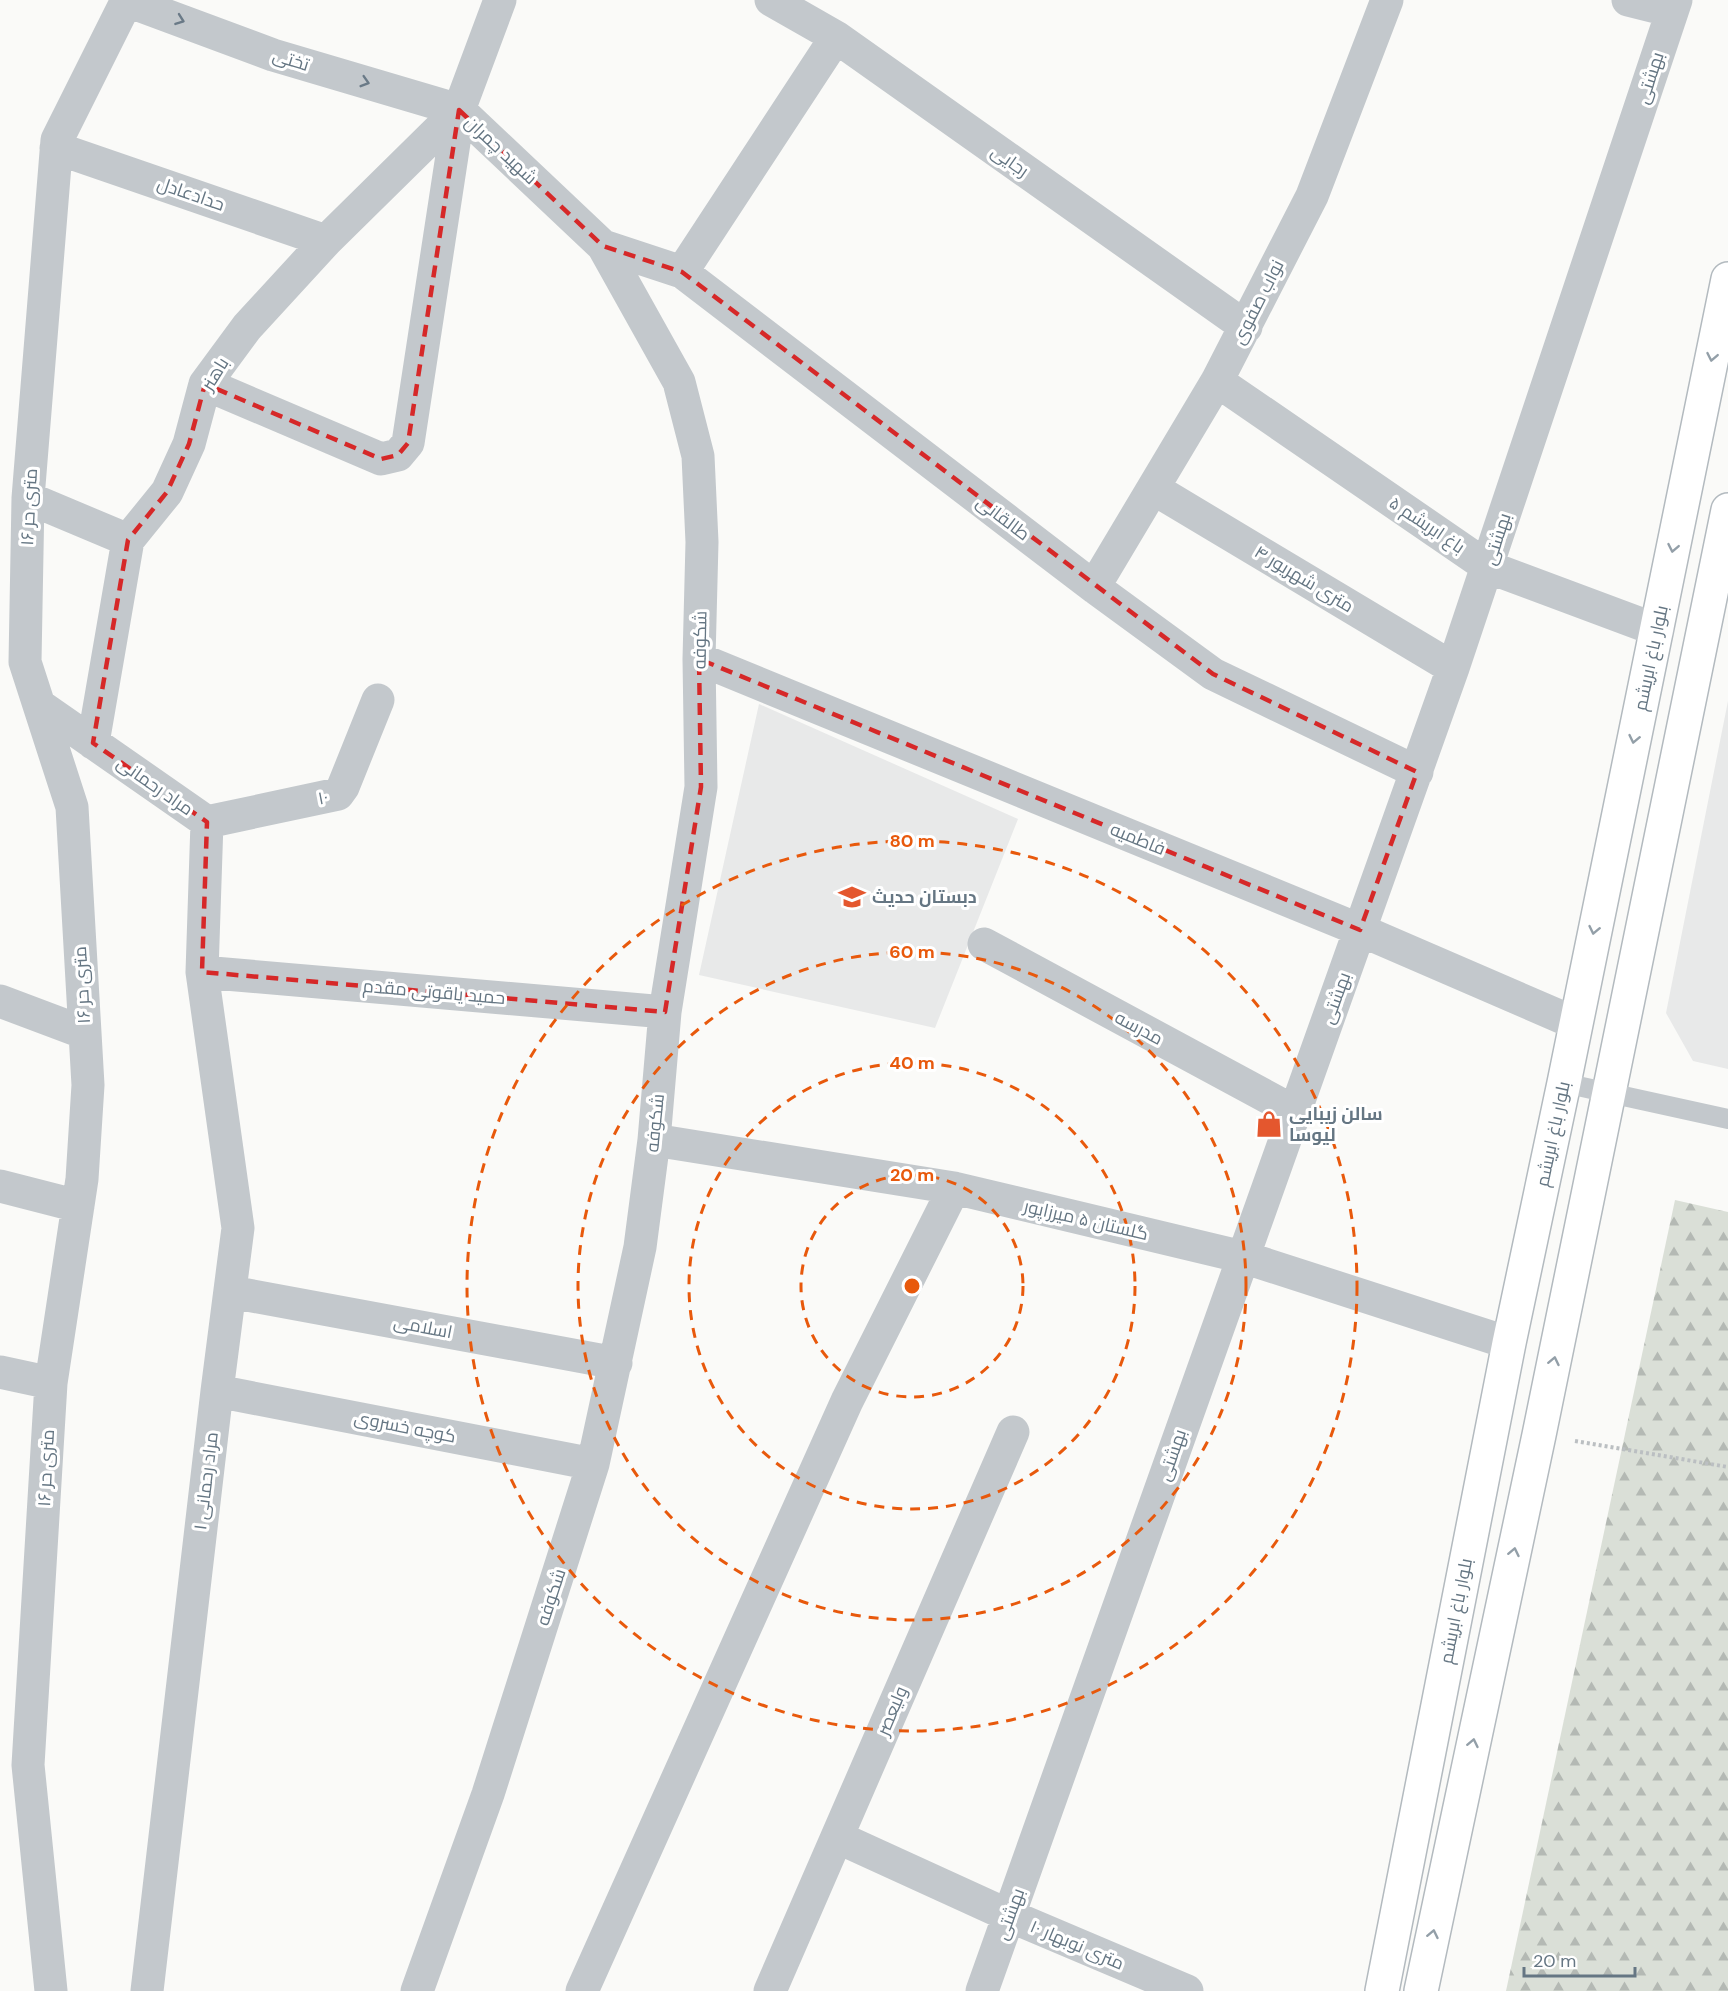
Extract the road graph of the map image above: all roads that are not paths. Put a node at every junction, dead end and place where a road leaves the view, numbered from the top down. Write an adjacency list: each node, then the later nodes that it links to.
1 (126, 0): 8 (street, تختی, one-way to 8); 9 (street, ۱۶ متری حر)
2 (500, 0): 8 (street, شهید چمران)
3 (771, 0): 7 (street, رجایی)
4 (1387, 0): 14 (street, نواب صفوی)
5 (1628, 0): 6 (street)
6 (1674, 6): 21 (street, بهشتی)
7 (836, 37): 12 (street); 14 (street, رجایی)
8 (459, 110): 10 (street, باهنر); 11 (street, شهید چمران); 16 (street)
9 (56, 148): 10 (street, حدادعادل); 18 (street, ۱۶ متری حر)
10 (326, 241): 16 (street, باهنر)
11 (603, 246): 12 (street, طالقانی); 24 (street, شکوفه)
12 (682, 272): 22 (street, طالقانی)
13 (1728, 279): 23 (main road, بلوار باغ ابریشم, one-way to 23)
14 (1246, 327): 15 (street, نواب صفوی)
15 (1217, 381): 17 (street, نواب صفوی); 21 (street, باغ ابریشم ۵)
16 (205, 384): 20 (street, باهنر)
17 (1154, 489): 22 (street, نواب صفوی); 25 (street, ۴ متری شهریور)
18 (28, 498): 20 (street); 27 (street, ۱۶ متری حر)
19 (1728, 510): 39 (main road)
20 (128, 540): 28 (street, باهنر)
21 (1488, 567): 23 (street, باغ ابریشم ۵); 25 (street, بهشتی)
22 (1094, 587): 29 (street, طالقانی)
23 (1657, 630): 36 (main road, بلوار باغ ابریشم, one-way to 36)
24 (699, 658): 31 (street, فاطمیه); 35 (street, شکوفه)
25 (1453, 668): 29 (street, بهشتی)
26 (378, 700): 30 (street, ۱۰)
27 (39, 705): 28 (street, مراد رحمانی); 37 (street, ۱۶ متری حر)
28 (93, 742): 30 (street, مراد رحمانی)
29 (1417, 772): 31 (street, بهشتی)
30 (207, 822): 33 (street, مراد رحمانی)
31 (1360, 930): 36 (street, فاطمیه); 40 (street, بهشتی)
32 (984, 944): 40 (street, مدرسه)
33 (202, 972): 35 (street, حمید یاقوتی مقدم); 47 (street, مراد رحمانی ۱)
34 (0, 1002): 37 (street)
35 (665, 1012): 42 (street, شکوفه)
36 (1575, 1023): 38 (main road, بلوار باغ ابریشم)
37 (85, 1033): 45 (street, ۱۶ متری حر)
38 (1564, 1083): 39 (lane); 48 (main road, بلوار باغ ابریشم)
39 (1609, 1093): 41 (lane); 65 (main road, one-way to 39)
40 (1295, 1112): 46 (street, بهشتی)
41 (1728, 1119)
42 (654, 1140): 44 (street, گلستان ۵ میرزاپور); 49 (street, شکوفه)
43 (0, 1186): 45 (street)
44 (954, 1188): 46 (street, گلستان ۵ میرزاپور); 60 (street)
45 (78, 1206): 51 (street, ۱۶ متری حر)
46 (1243, 1257): 48 (street, گلستان ۵ میرزاپور); 56 (street, بهشتی)
47 (231, 1292): 49 (street, اسلامی); 52 (street, مراد رحمانی ۱)
48 (1509, 1343): 64 (main road, بلوار باغ ابریشم)
49 (616, 1363): 54 (street, شکوفه)
50 (0, 1372): 51 (street)
51 (51, 1383): 57 (street, ۱۶ متری حر)
52 (217, 1391): 54 (street, کوچه خسروی); 58 (street, مراد رحمانی ۱)
53 (1013, 1432): 55 (street, ولیعصر)
54 (593, 1464): 59 (street, شکوفه)
55 (837, 1837): 56 (street, ۱۰ متری نوبهار); 61 (street, ولیعصر)
56 (1010, 1916): 62 (street, بهشتی); 63 (street, ۱۰ متری نوبهار)
57 (51, 1991)
58 (147, 1991)
59 (417, 1991)
60 (582, 1991)
61 (770, 1991)
62 (982, 1991)
63 (1187, 1991)
64 (1382, 1991)
65 (1420, 1991)

